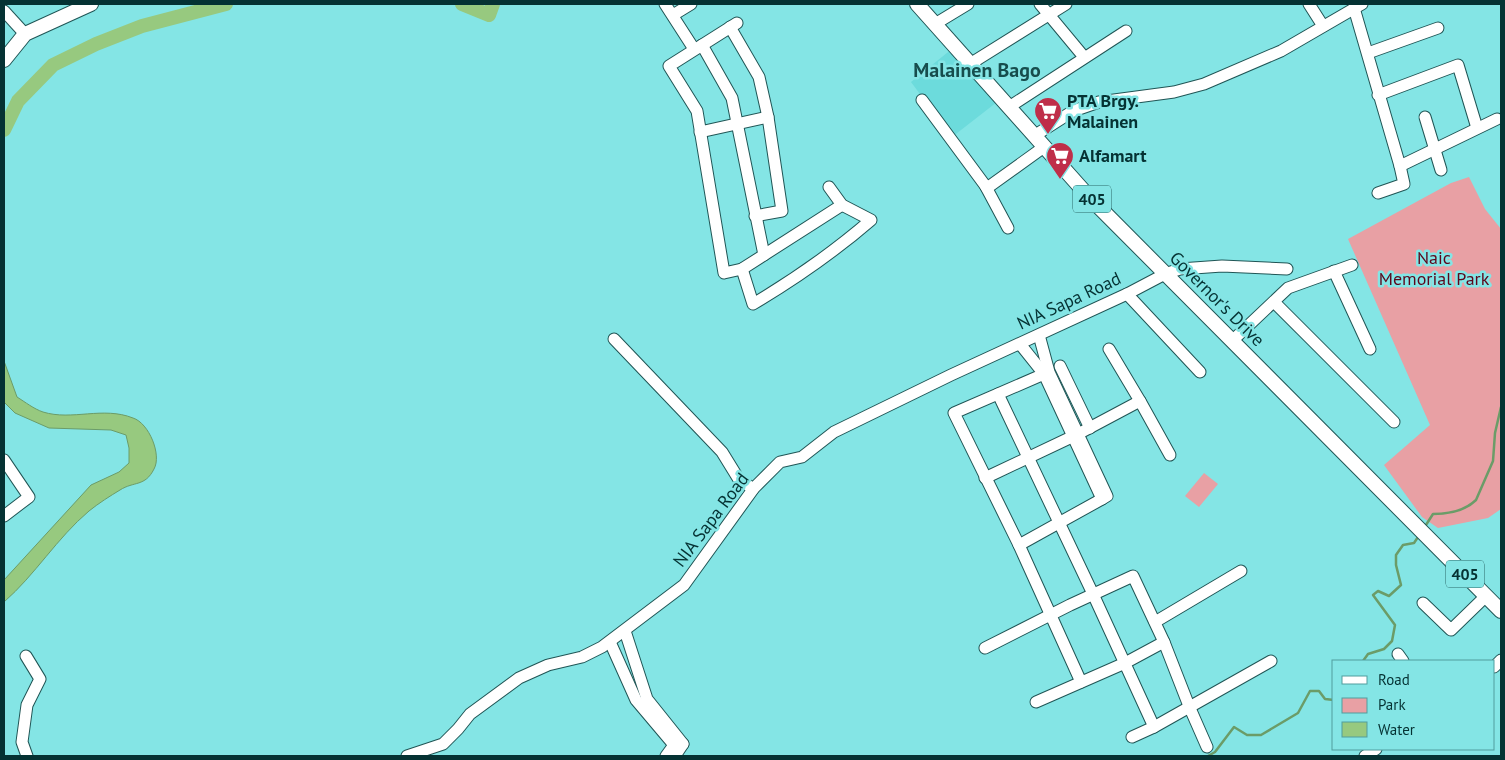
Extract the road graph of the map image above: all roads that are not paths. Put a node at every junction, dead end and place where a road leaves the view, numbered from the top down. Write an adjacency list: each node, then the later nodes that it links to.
1 (91, 4): 17 (main road)
2 (665, 4): 12 (street)
3 (691, 4): 12 (street)
4 (917, 4): 13 (main road, Governor's Drive / 405)
5 (968, 4): 13 (street)
6 (1040, 4): 11 (street)
7 (1066, 4): 11 (street)
8 (1309, 4): 14 (street)
9 (1351, 7): 14 (street); 19 (street)
10 (4, 12): 17 (street)
11 (1049, 14): 20 (street); 22 (street)
12 (673, 15): 18 (street)
13 (935, 24): 22 (main road, Governor's Drive / 405)
14 (1323, 26): 32 (street)
15 (1438, 28): 19 (street)
16 (1126, 32): 20 (street)
17 (25, 34): 21 (main road)
18 (698, 47): 26 (street); 29 (street); 31 (street)
19 (1368, 53): 23 (street)
20 (1084, 57): 25 (street)
21 (4, 60)
22 (970, 64): 25 (main road, Governor's Drive / 405)
23 (1378, 95): 30 (street); 35 (street)
24 (922, 100): 38 (street)
25 (1009, 107): 32 (main road, Governor's Drive / 405)
26 (768, 117): 29 (street); 41 (street)
27 (1425, 117): 34 (street)
28 (1497, 119): 30 (street)
29 (737, 124): 31 (street); 41 (street)
30 (1477, 128): 34 (street)
31 (700, 132): 45 (street)
32 (1034, 136): 33 (main road, Governor's Drive / 405)
33 (1044, 147): 38 (street); 48 (main road, Governor's Drive / 405)
34 (1433, 149): 35 (street); 36 (street)
35 (1400, 166): 39 (street)
36 (1440, 170)
37 (829, 186): 40 (street)
38 (986, 187): 42 (street)
39 (1378, 193)
40 (842, 205): 43 (street); 45 (street)
41 (754, 216): 43 (street)
42 (1008, 228)
43 (764, 255): 45 (street)
44 (1352, 265): 47 (street)
45 (742, 268)
46 (1286, 270): 48 (street, NIA Sapa Road)
47 (1334, 272): 50 (street); 56 (street)
48 (1165, 274): 49 (street, NIA Sapa Road); 53 (main road, Governor's Drive / 405)
49 (1127, 294): 51 (street, NIA Sapa Road); 58 (street)
50 (1274, 302): 53 (street); 62 (street)
51 (1039, 335): 54 (street, NIA Sapa Road); 59 (street)
52 (614, 338): 69 (street)
53 (1232, 341): 75 (main road, Governor's Drive / 405)
54 (1020, 344): 59 (street); 69 (street, NIA Sapa Road)
55 (1109, 349): 61 (street)
56 (1370, 350)
57 (1060, 366): 63 (street)
58 (1200, 372)
59 (1046, 373): 60 (street); 64 (street)
60 (998, 394): 66 (street); 68 (street)
61 (1140, 401): 63 (street); 65 (street)
62 (1394, 422)
63 (1090, 428): 64 (street)
64 (1076, 435): 66 (street); 71 (street)
65 (1170, 455)
66 (1027, 457): 68 (street); 71 (street)
67 (4, 460): 70 (street)
68 (985, 478): 72 (street)
69 (753, 489): 80 (street, NIA Sapa Road)
70 (4, 516)
71 (1060, 523): 72 (street); 74 (street)
72 (1019, 545): 78 (street)
73 (1241, 571): 79 (street)
74 (1093, 594): 78 (street); 79 (street); 86 (street)
75 (1486, 596): 76 (street); 77 (main road, Governor's Drive / 405)
76 (1424, 604)
77 (1501, 611)
78 (1052, 614): 83 (street); 87 (street)
79 (1155, 622): 82 (street)
80 (625, 631): 81 (street, NIA Sapa Road); 88 (street)
81 (610, 642): 88 (street); 96 (street, NIA Sapa Road)
82 (1164, 642): 86 (street); 90 (street)
83 (985, 648)
84 (26, 656): 95 (street)
85 (1271, 660): 90 (street)
86 (1125, 663): 87 (street); 91 (street)
87 (1082, 682): 89 (street)
88 (638, 690): 94 (street)
89 (1036, 702)
90 (1189, 706): 91 (street); 93 (street)
91 (1154, 727): 92 (street)
92 (1132, 737)
93 (1207, 747)
94 (678, 748): 97 (street)
95 (27, 756)
96 (407, 756)
97 (666, 756)

